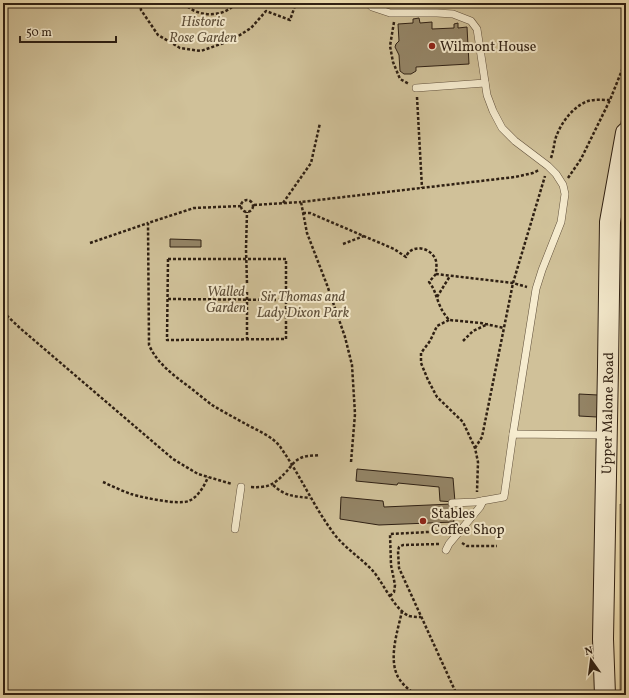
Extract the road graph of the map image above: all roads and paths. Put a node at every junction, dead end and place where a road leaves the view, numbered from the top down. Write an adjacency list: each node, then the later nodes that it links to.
1 (140, 3): 4 (path)
2 (184, 3): 3 (path)
3 (236, 3)
4 (296, 3)
5 (368, 3): 6 (lane)
6 (396, 13): 8 (lane); 9 (path)
7 (626, 60): 10 (path)
8 (485, 83): 9 (lane); 13 (lane)
9 (416, 88): 15 (path)
10 (610, 100): 13 (path); 14 (path)
11 (320, 123): 17 (path)
12 (626, 133): 44 (main road, Upper Malone Road)
13 (548, 166): 14 (lane); 15 (path); 30 (path)
14 (563, 185): 31 (lane)
15 (422, 188): 16 (path)
16 (300, 202): 17 (path); 21 (path)
17 (283, 203): 18 (path)
18 (254, 205): 19 (path); 20 (path)
19 (241, 206): 20 (path); 22 (path)
20 (248, 212): 26 (path)
21 (303, 213): 23 (path); 47 (path)
22 (148, 222): 24 (path); 48 (path)
23 (364, 236): 25 (path); 27 (path)
24 (90, 243)
25 (343, 244)
26 (247, 259): 29 (path); 34 (path); 36 (path)
27 (436, 274): 28 (path); 33 (path)
28 (450, 276): 30 (path); 33 (path)
29 (247, 283)
30 (513, 283): 31 (path); 40 (path)
31 (536, 290): 43 (lane)
32 (247, 292): 35 (path)
33 (437, 298): 38 (path)
34 (168, 299): 35 (path); 41 (path)
35 (247, 300): 36 (path); 41 (path)
36 (286, 300): 41 (path)
37 (3, 312): 49 (path)
38 (449, 320): 39 (path); 45 (path)
39 (488, 324): 40 (path); 42 (path)
40 (504, 328): 45 (path)
41 (247, 339)
42 (463, 341)
43 (512, 434): 44 (lane); 55 (lane)
44 (607, 435): 64 (main road, Upper Malone Road)
45 (475, 448): 55 (path)
46 (320, 456): 48 (path)
47 (351, 462)
48 (292, 464): 51 (path); 53 (path)
49 (208, 477): 50 (path); 52 (path)
50 (103, 482)
51 (273, 485): 52 (path); 53 (path)
52 (241, 487): 56 (lane)
53 (311, 498): 59 (path)
54 (452, 502): 55 (lane)
55 (480, 502): 58 (lane)
56 (235, 529)
57 (390, 534): 59 (path)
58 (448, 547): 61 (path)
59 (390, 596): 60 (path)
60 (402, 611): 61 (path); 62 (path)
61 (421, 617): 63 (path)
62 (416, 695)
63 (457, 695)
64 (605, 695)

